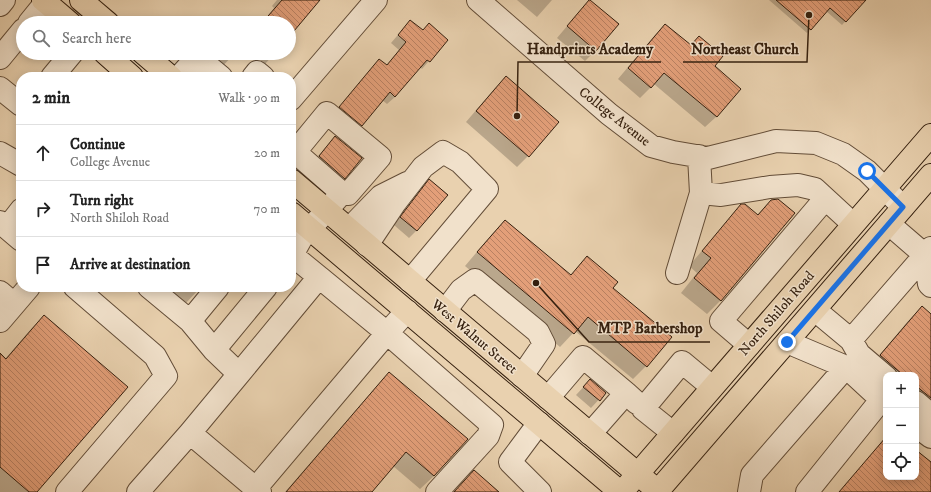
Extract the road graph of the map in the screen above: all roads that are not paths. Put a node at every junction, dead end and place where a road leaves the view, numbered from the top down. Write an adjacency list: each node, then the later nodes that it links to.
1 (4, 0): 5 (street)
2 (376, 0): 21 (street)
3 (478, 0): 25 (street, College Avenue)
4 (45, 1): 6 (street); 7 (main road)
5 (0, 5)
6 (34, 16)
7 (62, 16)
8 (16, 39): 9 (street)
9 (0, 58)
10 (66, 60): 15 (street)
11 (113, 60): 16 (main road)
12 (151, 60): 17 (main road)
13 (195, 60): 18 (street)
14 (201, 60): 19 (street)
15 (56, 72)
16 (126, 72)
17 (165, 72)
18 (184, 72)
19 (215, 72)
20 (0, 88): 22 (street)
21 (296, 93)
22 (16, 101)
23 (931, 134): 30 (main road, North Shiloh Road)
24 (0, 153): 26 (street)
25 (699, 156): 30 (street, College Avenue); 32 (street)
26 (16, 162)
27 (931, 175): 34 (main road, North Shiloh Road)
28 (414, 180): 40 (street); 43 (street); 49 (street)
29 (296, 184): 35 (main road, West Walnut Street)
30 (884, 188): 34 (street, College Avenue); 38 (main road, North Shiloh Road)
31 (342, 193): 35 (street)
32 (701, 193): 33 (street); 47 (street)
33 (826, 199): 38 (street); 66 (street)
34 (903, 207): 39 (main road, North Shiloh Road)
35 (326, 211): 40 (main road, West Walnut Street); 42 (street)
36 (16, 218): 41 (street)
37 (296, 218): 42 (main road, West Walnut Street)
38 (853, 224): 66 (main road, North Shiloh Road)
39 (889, 224): 45 (street); 57 (main road, North Shiloh Road)
40 (349, 229): 43 (main road, West Walnut Street)
41 (9, 230)
42 (309, 230): 44 (street); 58 (main road, West Walnut Street)
43 (367, 245): 49 (main road, West Walnut Street)
44 (296, 248)
45 (928, 251): 50 (street); 64 (street)
46 (296, 259): 48 (street)
47 (677, 273)
48 (319, 277): 62 (street); 70 (street)
49 (410, 281): 59 (main road, West Walnut Street)
50 (931, 286)
51 (19, 292): 56 (street)
52 (81, 292): 89 (street)
53 (155, 292): 61 (street)
54 (214, 292): 61 (street)
55 (262, 292): 67 (street)
56 (7, 298): 60 (street)
57 (815, 310): 64 (street); 65 (main road, North Shiloh Road)
58 (407, 311): 62 (street); 63 (main road, West Walnut Street)
59 (445, 311): 72 (main road, West Walnut Street); 72 (street)
60 (0, 321)
61 (190, 321): 67 (street)
62 (387, 333): 68 (street); 88 (street)
63 (440, 339): 68 (street); 81 (main road, West Walnut Street)
64 (851, 340): 71 (street)
65 (787, 342): 69 (street); 94 (main road, North Shiloh Road)
66 (749, 345): 73 (main road, North Shiloh Road)
67 (214, 350): 70 (street)
68 (421, 363): 91 (street)
69 (846, 367): 76 (street); 95 (street)
70 (239, 374): 83 (street)
71 (883, 374)
72 (522, 376): 75 (main road, West Walnut Street)
73 (712, 387): 79 (street); 84 (main road, North Shiloh Road)
74 (626, 393): 75 (street); 79 (street); 85 (street)
75 (548, 398): 85 (main road, West Walnut Street)
76 (883, 401)
77 (883, 403): 96 (street)
78 (919, 405): 80 (street)
79 (644, 409): 84 (street)
80 (931, 415)
81 (539, 424): 92 (street); 93 (main road, West Walnut Street)
82 (919, 428): 86 (street)
83 (190, 433): 88 (street); 90 (street)
84 (673, 433): 87 (main road, North Shiloh Road)
85 (590, 434): 87 (main road, West Walnut Street)
86 (931, 437)
87 (638, 474): 93 (main road, North Shiloh Road); 94 (main road, West Walnut Street)
88 (258, 490)
89 (67, 492)
90 (138, 492)
91 (437, 492)
92 (540, 492)
93 (621, 492)
94 (658, 492)
95 (749, 492)
96 (807, 492)

